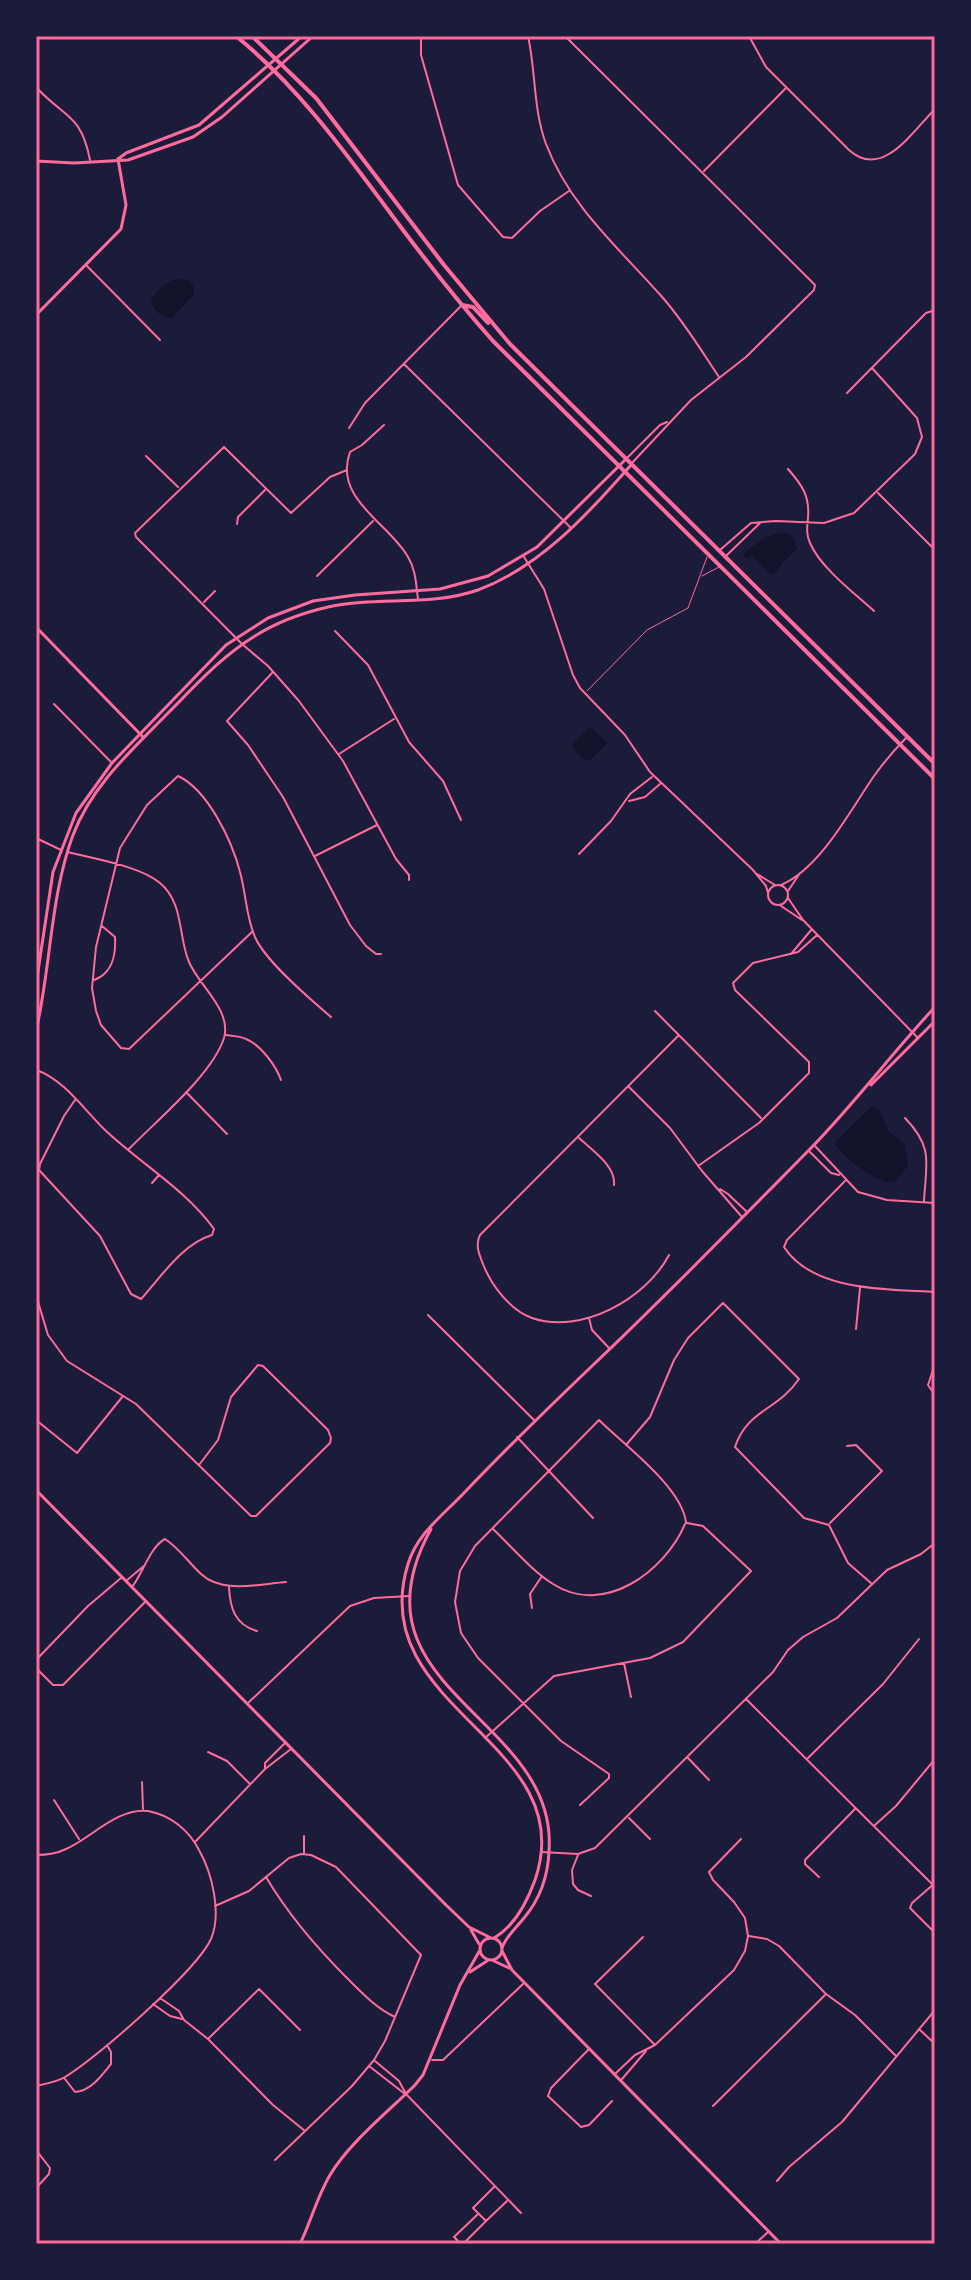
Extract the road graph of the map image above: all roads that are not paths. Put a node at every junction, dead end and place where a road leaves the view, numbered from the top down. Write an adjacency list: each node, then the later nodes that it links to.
1 (236, 36): 11 (main road)
2 (252, 36): 9 (main road)
3 (302, 36): 9 (main road)
4 (313, 36): 10 (main road)
5 (421, 36): 22 (street)
6 (528, 36): 22 (street)
7 (565, 36): 21 (street)
8 (749, 36): 14 (street)
9 (277, 58): 10 (main road); 11 (main road)
10 (283, 64): 12 (main road); 16 (main road)
11 (269, 65): 12 (main road); 17 (main road)
12 (274, 70): 17 (main road); 20 (main road)
13 (36, 87): 19 (street)
14 (786, 88): 15 (street); 21 (street)
15 (935, 109)
16 (362, 156): 20 (main road); 27 (main road)
17 (118, 159): 19 (main road); 23 (main road)
18 (36, 161): 19 (main road)
19 (90, 162)
20 (353, 162): 24 (main road)
21 (703, 172): 31 (street)
22 (569, 191): 31 (street)
23 (86, 265): 26 (main road); 28 (street)
24 (462, 305): 27 (main road); 29 (street); 39 (main road)
25 (935, 310): 30 (street)
26 (36, 315)
27 (497, 329): 37 (main road)
28 (160, 340)
29 (404, 364): 35 (street); 47 (street)
30 (872, 368): 32 (street); 45 (street)
31 (719, 377): 33 (street)
32 (847, 393)
33 (669, 422): 37 (street); 38 (street)
34 (384, 425): 41 (street)
35 (349, 428)
36 (146, 456): 43 (street)
37 (626, 459): 38 (main road); 39 (main road)
38 (631, 465): 42 (main road); 53 (main road)
39 (618, 467): 42 (main road); 47 (main road)
40 (788, 469): 49 (street)
41 (347, 470): 44 (street); 46 (street)
42 (624, 472): 51 (main road); 54 (main road)
43 (179, 488): 44 (street); 66 (street)
44 (265, 489): 50 (street)
45 (877, 492): 49 (street); 52 (street)
46 (374, 520): 59 (street); 64 (street)
47 (564, 521): 51 (street); 55 (main road)
48 (760, 522): 49 (street); 53 (street); 56 (street)
49 (808, 523): 67 (street)
50 (237, 524)
51 (570, 527): 57 (main road)
52 (935, 550)
53 (719, 551): 56 (main road)
54 (708, 555): 58 (main road); 60 (lane)
55 (524, 556): 57 (street); 61 (main road)
56 (725, 557): 78 (main road)
57 (529, 564): 62 (main road); 73 (street)
58 (720, 566): 60 (lane); 79 (main road)
59 (317, 576)
60 (700, 578): 73 (lane)
61 (474, 581): 62 (main road); 64 (main road)
62 (477, 590): 65 (main road)
63 (215, 591): 66 (street)
64 (417, 592): 65 (street); 70 (main road)
65 (418, 601): 71 (main road)
66 (203, 603): 70 (street)
67 (874, 611)
68 (36, 627): 77 (main road)
69 (335, 631): 76 (street)
70 (237, 637): 71 (street); 75 (main road)
71 (242, 644): 72 (street); 75 (main road)
72 (273, 672): 80 (street); 95 (street)
73 (585, 693): 83 (street)
74 (54, 704): 82 (street)
75 (174, 704): 77 (main road)
76 (396, 718): 80 (street); 89 (street)
77 (142, 736): 82 (main road)
78 (908, 736): 79 (street); 81 (main road)
79 (900, 744): 84 (main road); 98 (street)
80 (338, 755): 90 (street)
81 (935, 764)
82 (114, 765): 92 (main road); 93 (main road)
83 (654, 776): 85 (street); 86 (street)
84 (935, 779)
85 (661, 783): 87 (street); 97 (street)
86 (641, 788): 87 (street); 88 (street)
87 (645, 797): 88 (street)
88 (627, 801): 94 (street)
89 (461, 820)
90 (377, 825): 95 (street); 99 (street)
91 (36, 838): 92 (street)
92 (61, 850): 93 (street); 115 (main road)
93 (67, 852): 96 (street); 120 (main road)
94 (579, 854)
95 (314, 856): 111 (street)
96 (116, 865): 107 (street); 109 (street); 114 (street)
97 (753, 870): 100 (street); 103 (street)
98 (800, 872): 101 (street); 102 (street)
99 (409, 880)
100 (775, 885): 101 (street); 103 (street)
101 (781, 885): 102 (street)
102 (788, 892): 104 (street)
103 (768, 893): 105 (street)
104 (788, 898): 105 (street); 106 (street)
105 (779, 905): 106 (street)
106 (803, 920): 108 (street)
107 (101, 925): 113 (street); 113 (street)
108 (812, 929): 110 (street); 112 (street)
109 (253, 931): 114 (street); 118 (street)
110 (817, 935): 112 (street); 121 (street)
111 (381, 954)
112 (790, 955): 132 (street)
113 (92, 980): 114 (street)
114 (200, 981): 122 (street)
115 (36, 984)
116 (935, 1007): 121 (main road)
117 (655, 1011): 123 (street)
118 (331, 1017)
119 (935, 1021): 124 (main road)
120 (36, 1031)
121 (912, 1032): 124 (street); 128 (main road)
122 (225, 1034): 126 (street); 129 (street)
123 (679, 1035): 127 (street); 132 (street)
124 (918, 1038): 128 (main road)
125 (36, 1070): 130 (street)
126 (281, 1080)
127 (629, 1086): 134 (street); 138 (street)
128 (865, 1090): 135 (main road)
129 (185, 1092): 133 (street); 136 (street)
130 (75, 1100): 136 (street); 139 (street)
131 (905, 1118): 145 (street)
132 (762, 1120): 138 (street)
133 (227, 1134)
134 (578, 1137): 143 (street); 154 (street)
135 (814, 1145): 137 (main road); 140 (street)
136 (128, 1150): 139 (street)
137 (808, 1150): 140 (street); 147 (main road)
138 (698, 1166): 144 (street)
139 (160, 1175): 142 (street)
140 (840, 1175): 141 (street)
141 (845, 1181): 145 (street); 150 (street)
142 (152, 1183)
143 (614, 1185)
144 (718, 1188): 147 (street); 148 (street)
145 (924, 1202): 146 (street)
146 (935, 1203)
147 (747, 1212): 148 (main road)
148 (742, 1217): 156 (main road)
149 (669, 1255): 154 (street)
150 (860, 1286): 151 (street); 155 (street)
151 (935, 1292)
152 (36, 1295): 158 (street)
153 (428, 1315): 161 (street)
154 (589, 1317): 156 (street)
155 (856, 1329)
156 (610, 1349): 161 (main road)
157 (935, 1364): 159 (street)
158 (124, 1395): 160 (street); 165 (street)
159 (935, 1395)
160 (36, 1420)
161 (535, 1421): 162 (main road)
162 (517, 1437): 166 (street); 169 (main road)
163 (625, 1446): 166 (street); 170 (street); 171 (street)
164 (847, 1446): 171 (street)
165 (199, 1465): 165 (street)
166 (549, 1469): 168 (street); 172 (street)
167 (36, 1490): 176 (main road)
168 (593, 1518)
169 (434, 1523): 182 (main road); 183 (main road)
170 (686, 1523): 175 (street); 189 (street)
171 (829, 1525): 179 (street)
172 (492, 1528): 175 (street); 194 (street)
173 (935, 1543): 179 (street)
174 (146, 1564): 177 (street); 180 (street); 181 (street)
175 (543, 1575): 185 (street)
176 (122, 1577): 177 (main road); 188 (street)
177 (126, 1581): 181 (main road)
178 (286, 1582): 180 (street)
179 (872, 1584): 192 (street)
180 (229, 1586): 186 (street)
181 (132, 1587): 184 (main road)
182 (402, 1596): 183 (street); 193 (street); 196 (main road)
183 (409, 1596): 195 (main road)
184 (146, 1601): 190 (street); 193 (main road)
185 (532, 1608)
186 (257, 1631)
187 (919, 1639): 201 (street)
188 (36, 1660)
189 (624, 1662): 191 (street); 194 (street)
190 (36, 1668)
191 (631, 1697)
192 (745, 1698): 200 (street); 201 (street)
193 (248, 1703): 197 (main road)
194 (523, 1703): 195 (street); 208 (street)
195 (491, 1732): 196 (street); 219 (main road)
196 (485, 1738): 218 (main road)
197 (286, 1742): 198 (main road); 203 (street)
198 (292, 1748): 203 (street); 228 (main road)
199 (208, 1752): 206 (street)
200 (687, 1757): 204 (street); 211 (street)
201 (807, 1759): 209 (street)
202 (935, 1759): 212 (street)
203 (265, 1769): 206 (street)
204 (709, 1780)
205 (142, 1782): 210 (street)
206 (251, 1785): 217 (street)
207 (54, 1800): 216 (street)
208 (580, 1805)
209 (856, 1809): 212 (street); 224 (street)
210 (143, 1810): 216 (street); 217 (street)
211 (628, 1817): 214 (street); 221 (street)
212 (874, 1826): 225 (street)
213 (304, 1836): 220 (street)
214 (650, 1839)
215 (741, 1839): 230 (street)
216 (80, 1840): 222 (street)
217 (195, 1842): 227 (street)
218 (541, 1852): 219 (street); 232 (main road)
219 (549, 1853): 221 (street); 234 (main road)
220 (304, 1854): 223 (street); 243 (street)
221 (578, 1854): 226 (street)
222 (36, 1855)
223 (266, 1876): 227 (street); 243 (street)
224 (819, 1877)
225 (934, 1884): 229 (street)
226 (591, 1896)
227 (215, 1906): 240 (street)
228 (469, 1927): 232 (main road); 233 (main road)
229 (935, 1933)
230 (748, 1936): 239 (street); 250 (street)
231 (643, 1937): 250 (street)
232 (492, 1938): 233 (main road); 234 (main road)
233 (480, 1949): 235 (main road); 237 (main road)
234 (502, 1950): 235 (main road); 236 (main road)
235 (491, 1960): 236 (main road); 237 (main road)
236 (512, 1970): 238 (main road)
237 (467, 1974): 255 (main road)
238 (524, 1983): 251 (main road); 255 (street)
239 (826, 1994): 253 (street); 263 (street)
240 (159, 1997): 241 (street); 244 (street)
241 (153, 2003): 244 (street); 249 (street)
242 (935, 2010): 245 (street)
243 (395, 2017): 254 (street)
244 (184, 2020): 247 (street)
245 (919, 2028): 248 (street); 253 (street)
246 (300, 2030): 247 (street)
247 (208, 2039): 264 (street)
248 (935, 2044)
249 (107, 2045): 258 (street); 258 (street)
250 (655, 2045): 252 (street)
251 (589, 2049): 257 (main road); 262 (street)
252 (647, 2050): 257 (street); 259 (street)
253 (896, 2056): 267 (street)
254 (374, 2060): 256 (street); 261 (street)
255 (430, 2060): 261 (main road)
256 (369, 2066): 261 (street); 264 (street)
257 (614, 2075): 259 (main road)
258 (64, 2078): 260 (street)
259 (620, 2081): 274 (main road)
260 (36, 2086)
261 (406, 2094): 268 (street); 275 (main road)
262 (612, 2101)
263 (713, 2106)
264 (305, 2132): 266 (street)
265 (36, 2150): 269 (street)
266 (275, 2160)
267 (777, 2181)
268 (495, 2187): 270 (street); 271 (street)
269 (36, 2188)
270 (508, 2200): 272 (street); 273 (street)
271 (478, 2213): 273 (street); 276 (street)
272 (521, 2213)
273 (486, 2221): 276 (street)
274 (768, 2231): 277 (street); 278 (main road)
275 (300, 2244)
276 (462, 2244)
277 (755, 2244)
278 (781, 2244)

